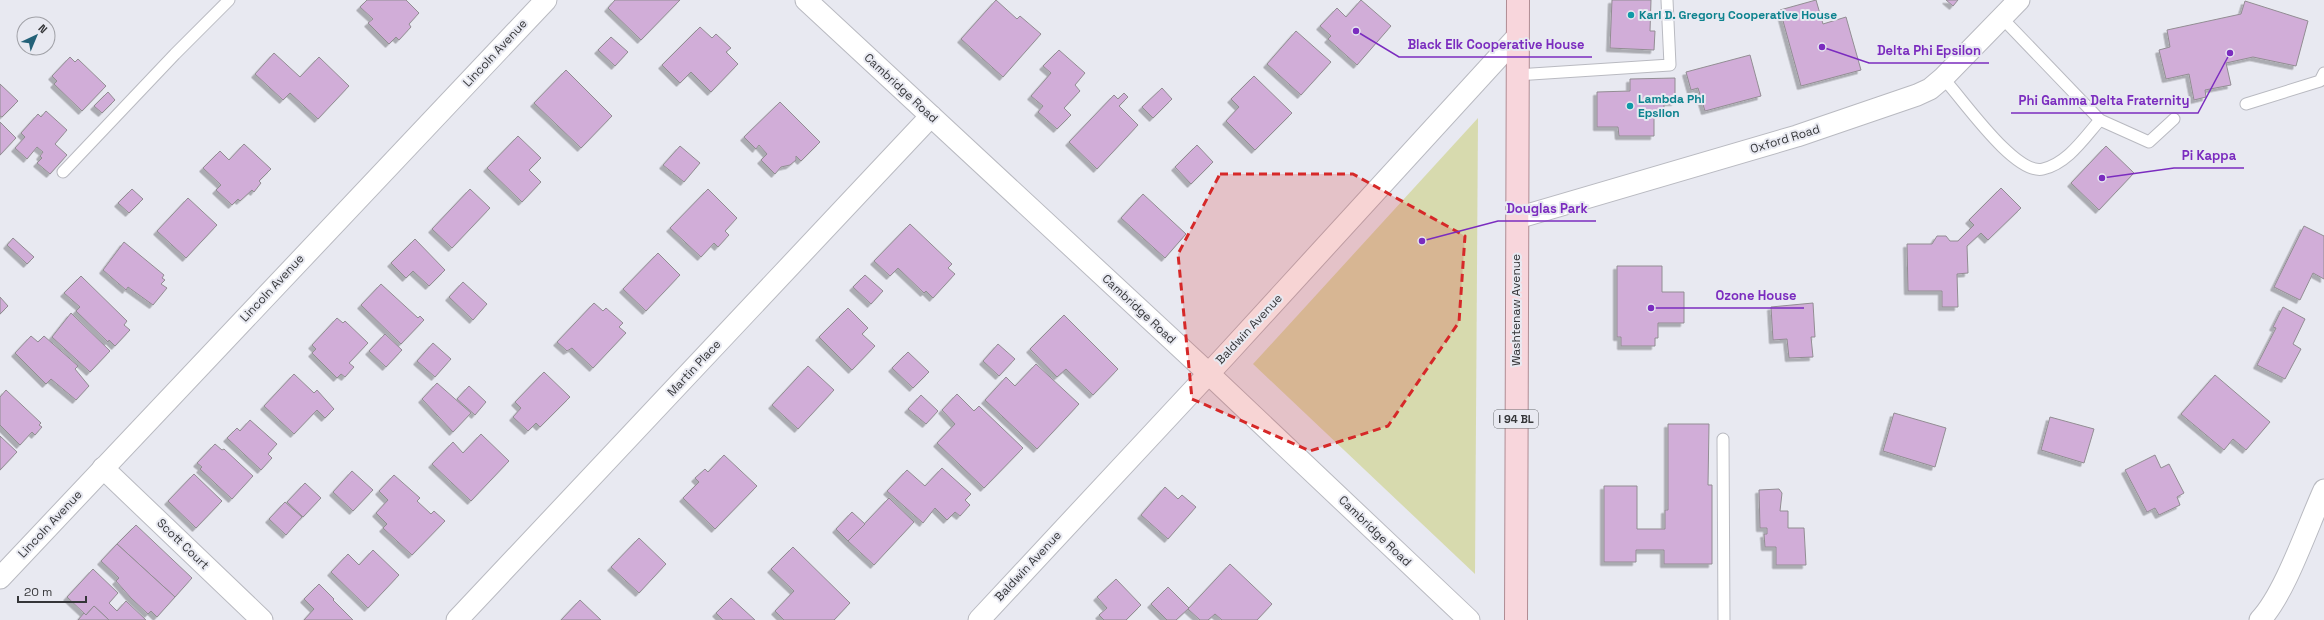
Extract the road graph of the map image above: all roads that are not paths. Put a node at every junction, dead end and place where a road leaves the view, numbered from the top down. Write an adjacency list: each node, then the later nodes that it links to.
1 (229, 0): 16 (lane)
2 (546, 0): 20 (street, Lincoln Avenue)
3 (806, 0): 13 (street, Cambridge Road)
4 (1518, 0): 8 (main road, Washtenaw Avenue / I 94 BL)
5 (1667, 0): 10 (lane)
6 (2019, 0): 7 (street, Oxford Road)
7 (2002, 18): 11 (street, Oxford Road); 15 (lane)
8 (1517, 36): 10 (main road, Washtenaw Avenue / I 94 BL); 18 (street, Baldwin Avenue)
9 (2324, 73): 12 (lane)
10 (1517, 75): 17 (main road, Washtenaw Avenue / I 94 BL)
11 (1943, 78): 15 (lane); 17 (street, Oxford Road)
12 (2246, 104)
13 (931, 116): 18 (street, Cambridge Road); 24 (street, Martin Place)
14 (2174, 119): 15 (lane)
15 (2100, 120)
16 (63, 172)
17 (1517, 218): 27 (main road, Washtenaw Avenue / I 94 BL)
18 (1208, 373): 25 (street, Baldwin Avenue); 26 (street, Cambridge Road)
19 (1723, 439): 28 (lane)
20 (103, 468): 22 (street, Lincoln Avenue); 23 (street, Scott Court)
21 (2324, 490): 29 (street)
22 (0, 578)
23 (262, 620)
24 (457, 620)
25 (979, 620)
26 (1469, 620)
27 (1516, 620)
28 (1724, 620)
29 (2260, 620)

